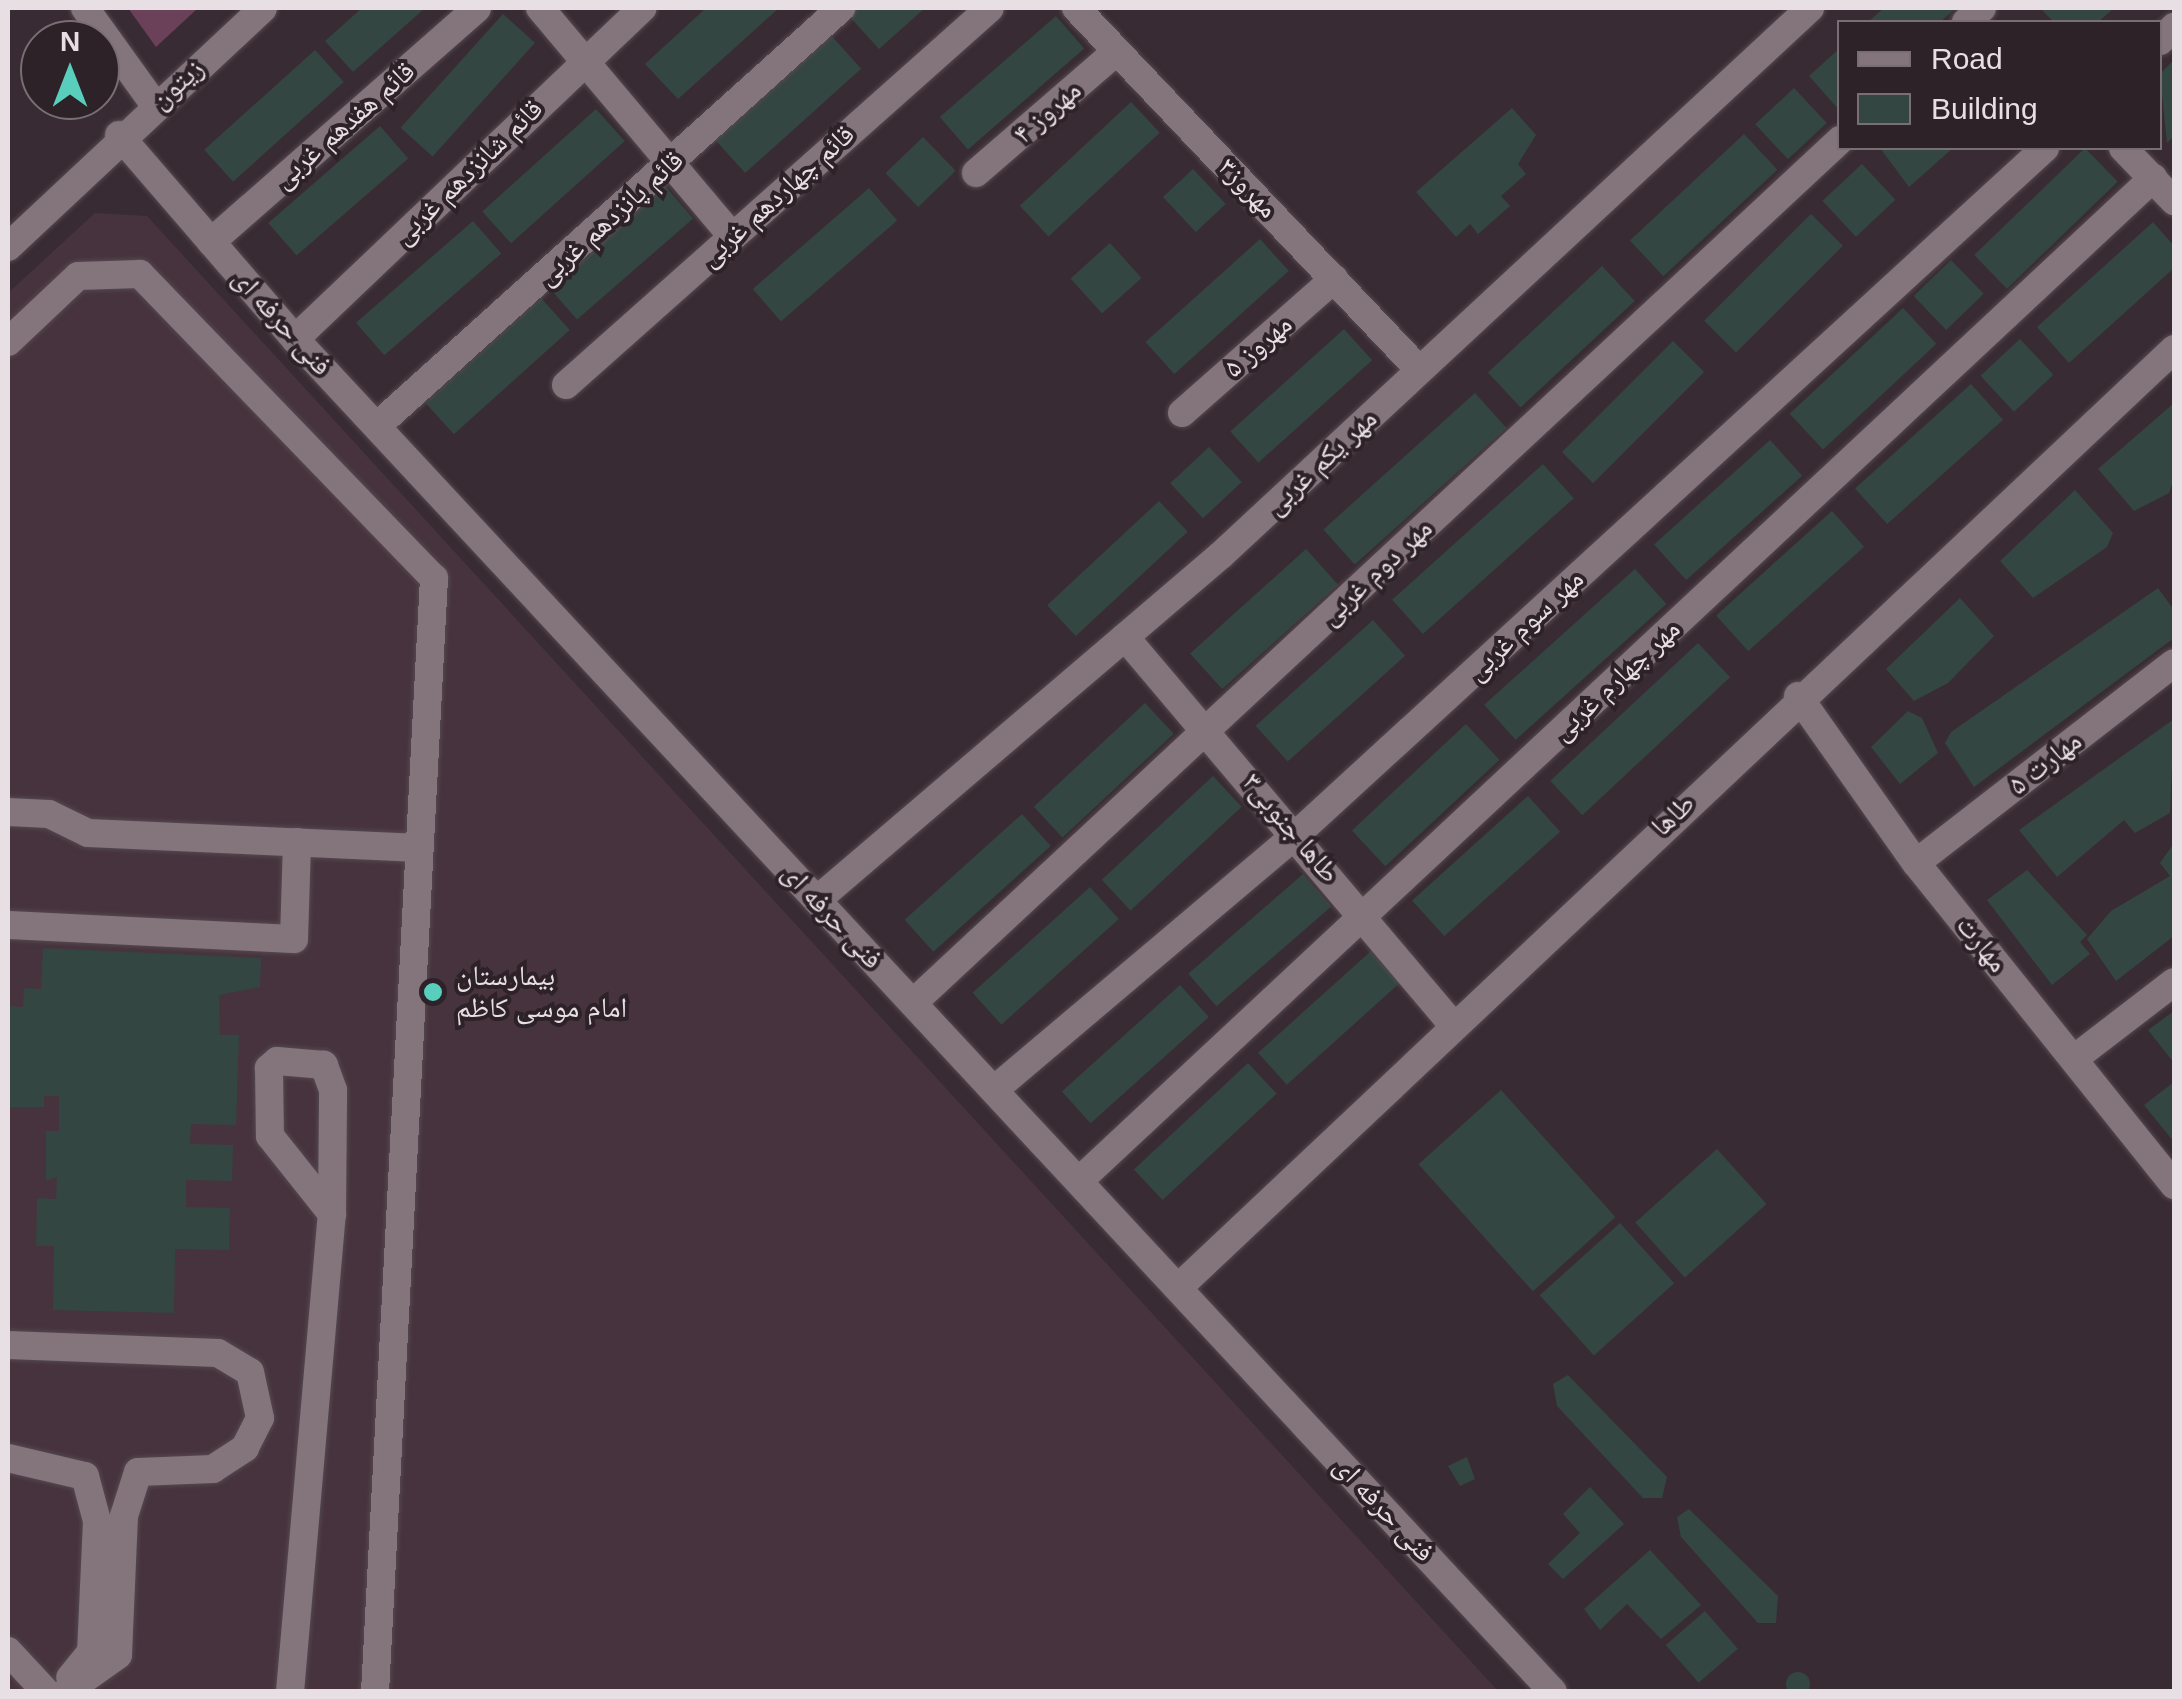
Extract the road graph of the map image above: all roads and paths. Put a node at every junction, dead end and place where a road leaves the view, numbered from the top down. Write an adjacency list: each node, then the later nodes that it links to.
1 (84, 8): 12 (street)
2 (262, 8): 12 (street, زیتون)
3 (477, 8): 22 (street, قائم هفدهم غربی)
4 (540, 8): 11 (street)
5 (642, 8): 11 (street, قائم شانزدهم غربی)
6 (841, 8): 17 (street, قائم پانزدهم غربی)
7 (990, 8): 21 (street, قائم چهاردهم غربی)
8 (1076, 8): 10 (street, مهروز۳)
9 (1810, 8): 28 (street, مهر یکم غربی)
10 (1117, 51): 18 (street, مهروز ۴); 24 (street, مهروز۳)
11 (584, 60): 17 (street); 25 (street, قائم شانزدهم غربی)
12 (154, 104): 13 (street, زیتون)
13 (118, 135): 22 (street, فنی حرفه ای); 23 (street, زیتون)
14 (1837, 143): 35 (street, مهر دوم غربی)
15 (2043, 150): 37 (street, مهر سوم غربی)
16 (2125, 150): 19 (street)
17 (670, 164): 21 (street); 31 (street, قائم پانزدهم غربی)
18 (976, 173)
19 (2153, 178): 20 (street); 42 (street, مهر چهارم غربی)
20 (2174, 201)
21 (732, 236): 29 (street, قائم چهاردهم غربی)
22 (211, 242): 25 (street, فنی حرفه ای)
23 (8, 247)
24 (1334, 279): 28 (street, مهروز۳); 30 (street, مهروز ۵)
25 (296, 339): 31 (street, فنی حرفه ای)
26 (8, 342): 39 (street)
27 (2174, 349): 34 (street, طاها)
28 (1420, 370): 32 (street, مهر یکم غربی)
29 (566, 385)
30 (1182, 413)
31 (377, 426): 41 (street, فنی حرفه ای)
32 (1125, 637): 35 (street, طاها جنوبی۳); 41 (street, مهر یکم غربی)
33 (2174, 663): 40 (street, مهارت ۵)
34 (1798, 696): 40 (street, مهارت); 46 (street, طاها)
35 (1207, 730): 37 (street, طاها جنوبی۳); 45 (street, مهر دوم غربی)
36 (8, 812): 38 (street)
37 (1297, 834): 42 (street, طاها جنوبی۳); 48 (street, مهر سوم غربی)
38 (297, 842): 39 (street); 43 (street)
39 (420, 848): 59 (street)
40 (1916, 863): 47 (street, مهارت)
41 (817, 900): 45 (street, فنی حرفه ای)
42 (1365, 916): 46 (street, طاها جنوبی۳); 49 (street, مهر چهارم غربی)
43 (8, 925)
44 (2174, 982): 47 (street)
45 (914, 1004): 48 (street, فنی حرفه ای)
46 (1452, 1024): 52 (street, طاها)
47 (2074, 1058): 50 (street, مهارت)
48 (994, 1090): 49 (street, فنی حرفه ای)
49 (1079, 1182): 52 (street, فنی حرفه ای)
50 (2174, 1186)
51 (332, 1214): 51 (street); 58 (street)
52 (1178, 1288): 60 (street, فنی حرفه ای)
53 (8, 1345): 57 (street)
54 (8, 1458): 57 (street)
55 (8, 1651): 56 (street)
56 (46, 1692)
57 (63, 1692)
58 (290, 1692)
59 (374, 1692)
60 (1553, 1692)

